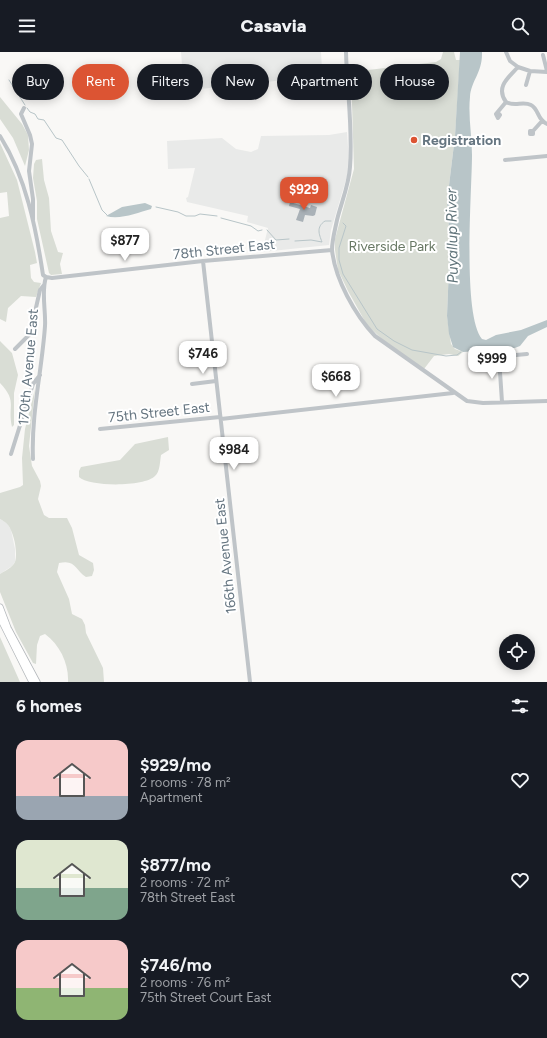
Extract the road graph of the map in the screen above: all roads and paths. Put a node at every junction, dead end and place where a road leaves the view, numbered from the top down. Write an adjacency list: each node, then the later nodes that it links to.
1 (346, 52): 18 (street)
2 (506, 52): 4 (street)
3 (543, 53): 6 (street)
4 (518, 67): 5 (street); 8 (street)
5 (530, 71): 6 (street); 7 (street)
6 (547, 71)
7 (526, 85)
8 (506, 102): 10 (street); 11 (street)
9 (24, 108): 17 (street)
10 (498, 113)
11 (542, 121): 12 (street); 13 (street)
12 (547, 124)
13 (533, 131)
14 (0, 136): 17 (street)
15 (547, 156): 16 (street)
16 (505, 160)
17 (33, 224): 20 (street)
18 (332, 250): 19 (street, 78th Street East); 29 (street)
19 (203, 261): 20 (street, 78th Street East); 27 (street, 166th Avenue East)
20 (46, 277): 21 (street, 170th Avenue East)
21 (44, 285): 22 (street); 26 (street, 170th Avenue East)
22 (15, 349)
23 (527, 354): 24 (street)
24 (499, 357): 25 (street); 31 (street)
25 (470, 361)
26 (40, 374): 34 (street); 35 (street, 170th Avenue East)
27 (216, 381): 28 (street); 32 (street, 166th Avenue East)
28 (192, 384)
29 (453, 393): 31 (street); 32 (street, 75th Street East)
30 (547, 401): 31 (street)
31 (502, 402)
32 (220, 418): 33 (street, 75th Street East); 40 (street, 166th Avenue East)
33 (100, 429)
34 (11, 454)
35 (33, 459)
36 (0, 607): 39 (highway)
37 (0, 618): 38 (highway)
38 (32, 682)
39 (37, 682)
40 (250, 682)

